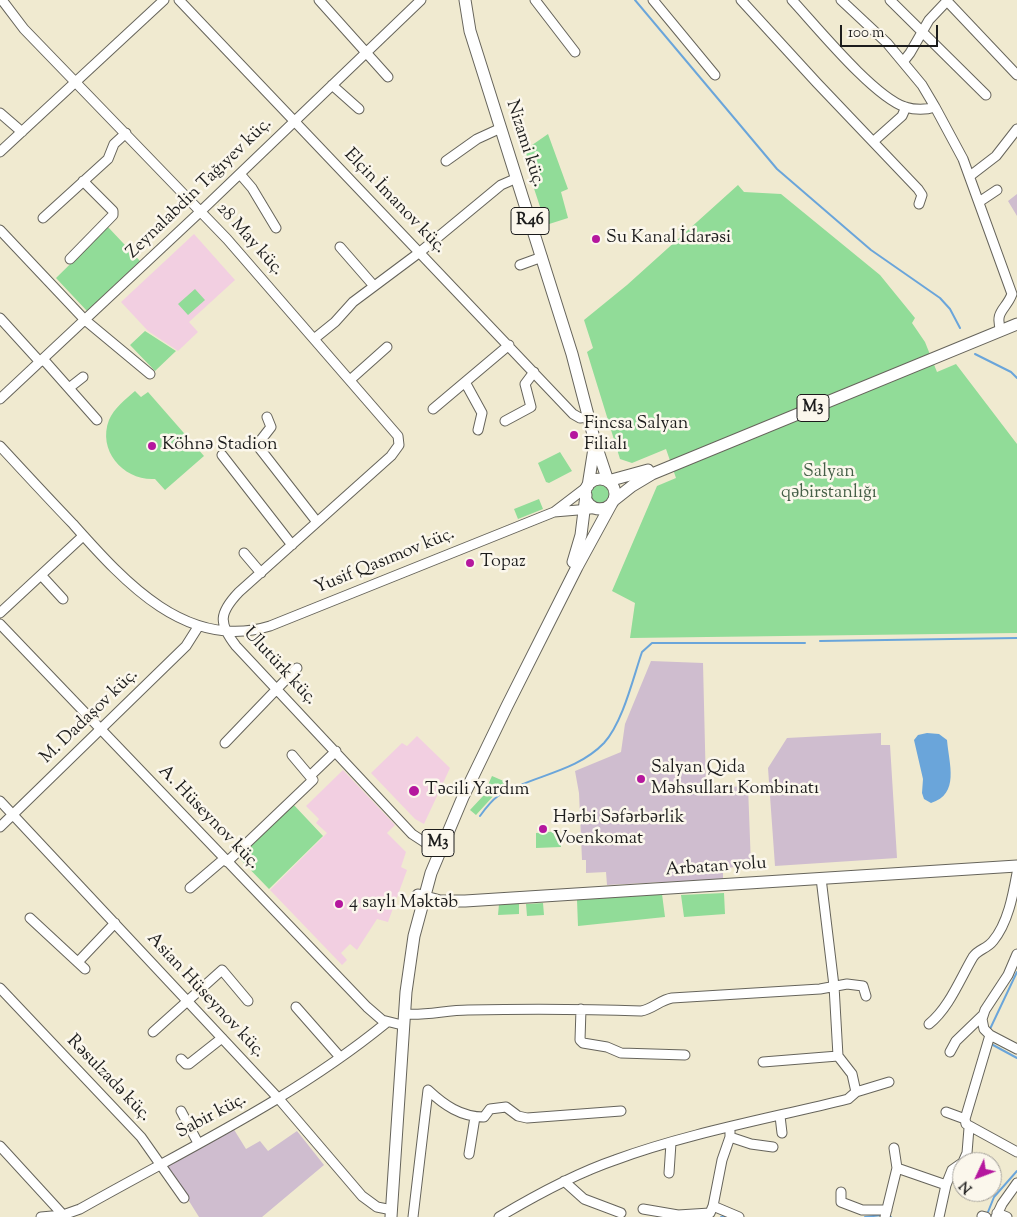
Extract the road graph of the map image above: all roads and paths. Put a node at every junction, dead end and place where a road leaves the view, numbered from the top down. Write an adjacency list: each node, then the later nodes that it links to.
1 (2, 0): 21 (street, 28 May küç.)
2 (164, 0): 21 (street)
3 (179, 0): 28 (street, Elçin İmanov küç.)
4 (319, 0): 15 (street)
5 (421, 0): 15 (street, Zeynalabdin Tağıyev küç.)
6 (465, 0): 29 (main road, Nizami küç. / R46)
7 (535, 0): 16 (street)
8 (653, 0): 18 (street)
9 (741, 0): 33 (street)
10 (792, 0): 24 (street)
11 (841, 0): 17 (street)
12 (890, 0): 14 (street)
13 (946, 0): 14 (street); 19 (street)
14 (922, 32): 17 (street); 23 (street)
15 (366, 52): 20 (street); 22 (street, Zeynalabdin Tağıyev küç.)
16 (575, 52)
17 (903, 62): 25 (street)
18 (715, 75)
19 (1017, 75)
20 (388, 77)
21 (76, 81): 31 (street); 32 (street, 28 May küç.)
22 (332, 85): 26 (street); 28 (street, Zeynalabdin Tağıyev küç.)
23 (986, 95)
24 (906, 107): 25 (street); 33 (street)
25 (935, 107): 37 (street)
26 (359, 109)
27 (0, 113): 31 (street)
28 (294, 121): 36 (street, Zeynalabdin Tağıyev küç.); 48 (street, Elçin İmanov küç.)
29 (500, 128): 35 (street); 38 (main road, Nizami küç. / R46)
30 (1017, 129): 37 (street)
31 (22, 132): 34 (street)
32 (126, 133): 39 (street); 43 (street, 28 May küç.)
33 (874, 141): 42 (street)
34 (0, 152)
35 (446, 161)
36 (240, 174): 43 (street, Zeynalabdin Tağıyev küç.); 45 (street)
37 (970, 176): 41 (street)
38 (517, 178): 48 (street); 49 (main road, Nizami küç. / R46)
39 (83, 182): 44 (street); 50 (street)
40 (998, 190): 41 (street)
41 (979, 202): 57 (street)
42 (919, 204)
43 (201, 211): 55 (street, Zeynalabdin Tağıyev küç.); 58 (street, 28 May küç.)
44 (43, 218)
45 (276, 228)
46 (0, 230): 55 (street)
47 (340, 247): 52 (street)
48 (420, 252): 52 (street); 59 (street, Elçin İmanov küç.)
49 (542, 257): 51 (street); 70 (main road, Nizami küç. / R46)
50 (70, 260)
51 (520, 266)
52 (374, 286): 58 (street)
53 (0, 318): 61 (street)
54 (1017, 318): 57 (main road)
55 (86, 320): 61 (street, Zeynalabdin Tağıyev küç.); 63 (street)
56 (1017, 324): 57 (main road, M3)
57 (1000, 328): 78 (main road); 80 (main road, M3)
58 (314, 339): 65 (street, 28 May küç.)
59 (509, 345): 62 (street, Elçin İmanov küç.); 66 (street)
60 (387, 347): 65 (street)
61 (42, 360): 67 (street); 68 (street, Zeynalabdin Tağıyev küç.)
62 (534, 372): 70 (street, Elçin İmanov küç.); 73 (street)
63 (150, 374)
64 (83, 377): 67 (street)
65 (350, 380): 84 (street, 28 May küç.)
66 (465, 382): 69 (street); 74 (street)
67 (70, 388): 72 (street)
68 (0, 399)
69 (433, 409)
70 (589, 417): 75 (main road, Nizami küç. / R46)
71 (267, 418): 84 (street)
72 (98, 420)
73 (505, 421)
74 (478, 430)
75 (595, 442): 78 (main road, Nizami küç.); 79 (main road)
76 (0, 446): 85 (street, Ulutürk küç.)
77 (222, 454): 86 (street)
78 (608, 481): 79 (main road); 80 (main road)
79 (587, 491): 81 (main road); 82 (main road, M3); 83 (street)
80 (613, 501): 81 (main road); 111 (main road)
81 (602, 508): 82 (street)
82 (584, 510): 83 (street); 105 (main road, M3)
83 (554, 512): 94 (street, Yusif Qasımov küç.)
84 (317, 522): 86 (street)
85 (83, 536): 89 (street); 93 (street, Ulutürk küç.)
86 (292, 545): 88 (street)
87 (244, 553): 88 (street)
88 (261, 572): 94 (street)
89 (40, 575): 90 (street); 91 (street)
90 (63, 598)
91 (0, 613)
92 (0, 624): 97 (street, A. Hüseynov küç.)
93 (198, 627): 94 (street, Ulutürk küç.); 97 (street, M. Dadaşov küç.)
94 (226, 632): 96 (street, Ulutürk küç.)
95 (297, 668): 96 (street)
96 (276, 688): 98 (street); 99 (street, Ulutürk küç.)
97 (101, 729): 103 (street, M. Dadaşov küç.); 106 (street, A. Hüseynov küç.)
98 (225, 743)
99 (336, 751): 101 (street); 105 (street, Ulutürk küç.)
100 (292, 755): 101 (street)
101 (311, 775): 106 (street)
102 (0, 801): 103 (street, Asian Hüseynov küç.)
103 (13, 815): 104 (street, M. Dadaşov küç.); 113 (street, Asian Hüseynov küç.)
104 (0, 827)
105 (435, 849): 111 (main road, M3)
106 (226, 860): 110 (street); 126 (street, A. Hüseynov küç.)
107 (1017, 866): 109 (main road, Arbatan yolu)
108 (1017, 873): 127 (street)
109 (821, 878): 111 (main road, Arbatan yolu); 117 (street)
110 (190, 888)
111 (421, 896): 125 (main road)
112 (30, 918): 115 (street)
113 (115, 924): 115 (street); 120 (street, Asian Hüseynov küç.)
114 (1017, 954): 124 (street)
115 (78, 962): 116 (street)
116 (85, 969)
117 (834, 986): 119 (street); 123 (street); 134 (street)
118 (0, 988): 157 (street, Rəsulzadə küç.)
119 (866, 996)
120 (187, 1000): 121 (street); 128 (street); 130 (street, Asian Hüseynov küç.)
121 (248, 1001)
122 (296, 1007): 135 (street)
123 (580, 1009): 125 (street); 133 (street)
124 (983, 1015): 129 (street); 132 (street)
125 (401, 1019): 126 (street); 169 (main road)
126 (386, 1023): 135 (street, Sabir küç.)
127 (929, 1024)
128 (153, 1032)
129 (990, 1035): 131 (street); 146 (street)
130 (222, 1038): 136 (street); 140 (street, Asian Hüseynov küç.)
131 (1017, 1049)
132 (950, 1052)
133 (685, 1055)
134 (838, 1056): 137 (street); 139 (street)
135 (340, 1057): 140 (street, Sabir küç.)
136 (181, 1059)
137 (763, 1062)
138 (890, 1082): 139 (street)
139 (856, 1092): 144 (street)
140 (279, 1099): 149 (street, Sabir küç.); 169 (street, Asian Hüseynov küç.)
141 (181, 1111): 149 (street)
142 (621, 1111): 145 (street)
143 (946, 1112): 146 (street)
144 (780, 1116): 147 (street); 148 (street)
145 (476, 1117): 156 (street); 174 (street)
146 (967, 1124): 154 (street); 155 (street)
147 (730, 1132): 150 (street); 151 (street); 166 (street)
148 (782, 1133)
149 (198, 1143): 157 (street, Sabir küç.)
150 (671, 1144): 160 (street); 161 (street)
151 (772, 1147)
152 (894, 1148): 158 (street)
153 (2, 1152): 172 (street)
154 (967, 1152)
155 (1017, 1152)
156 (469, 1154)
157 (161, 1163): 165 (street, Rəsulzadə küç.); 172 (street, Sabir küç.)
158 (897, 1168): 163 (street); 170 (street)
159 (952, 1170): 163 (street)
160 (670, 1173)
161 (564, 1181): 168 (street); 175 (street)
162 (1017, 1183): 171 (street)
163 (946, 1184): 177 (street)
164 (841, 1192): 170 (street)
165 (184, 1198)
166 (713, 1206): 167 (street); 176 (street)
167 (643, 1209)
168 (621, 1213)
169 (388, 1214)
170 (886, 1214)
171 (997, 1215): 178 (street)
172 (64, 1216): 173 (street, Sabir küç.)
173 (41, 1217)
174 (413, 1217)
175 (499, 1217)
176 (739, 1217)
177 (939, 1217)
178 (1007, 1217)

